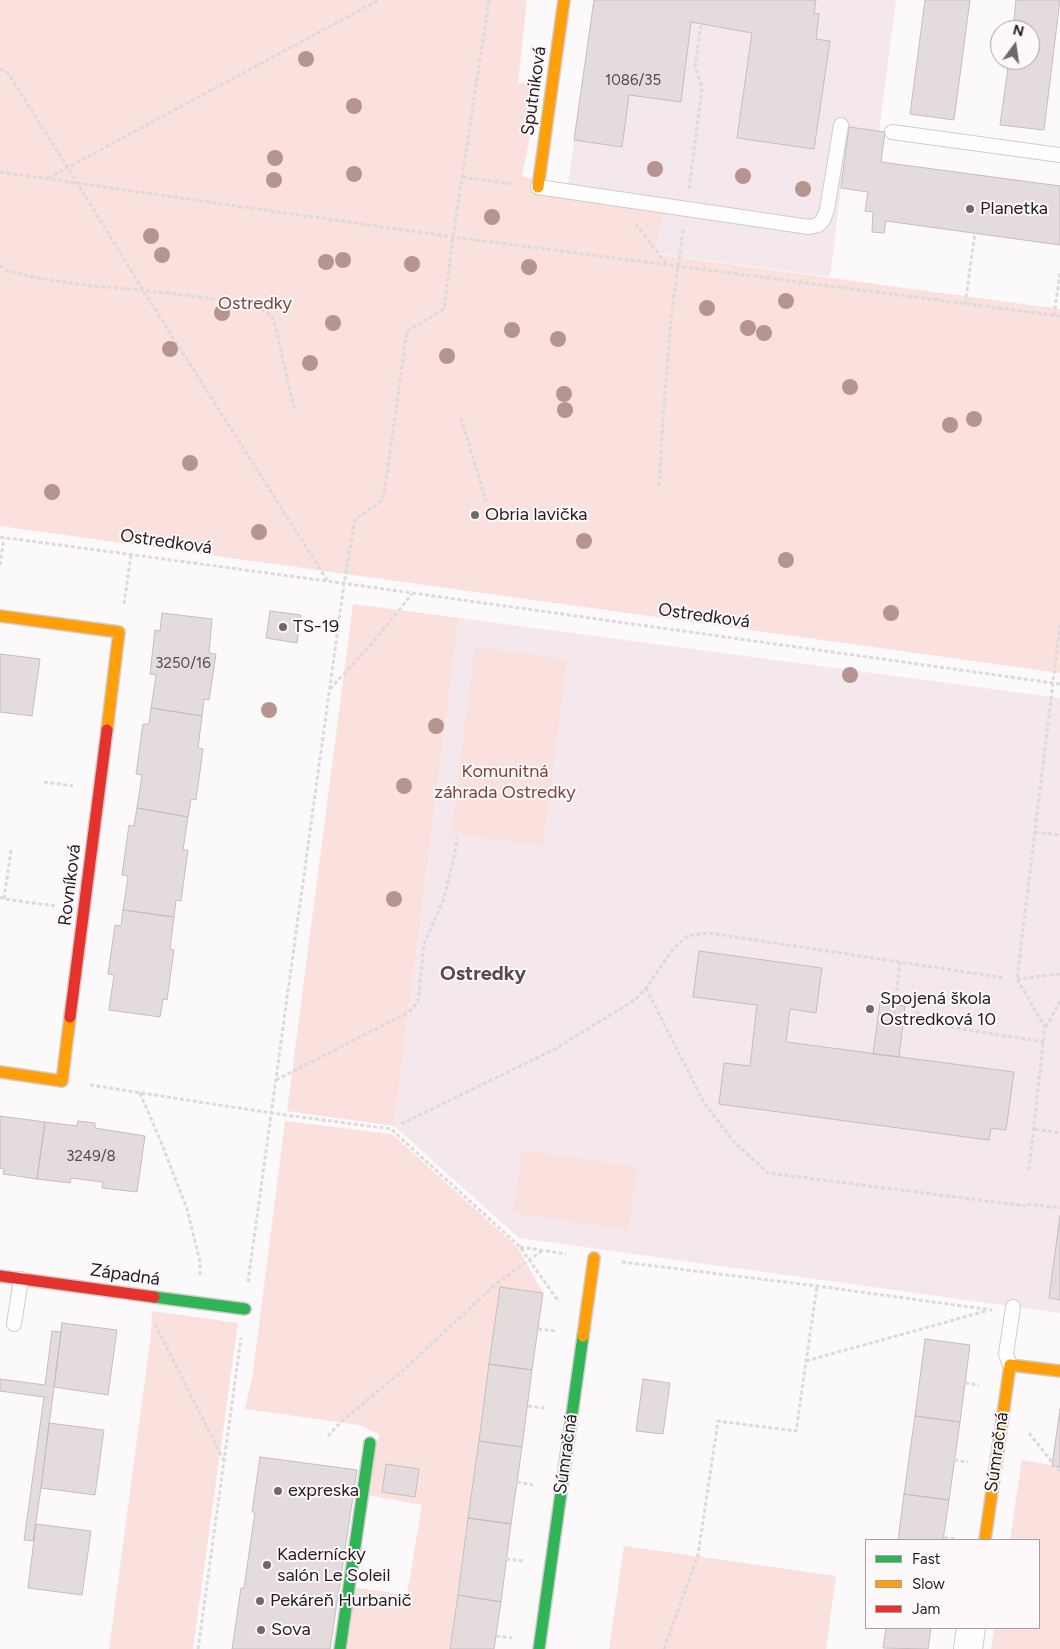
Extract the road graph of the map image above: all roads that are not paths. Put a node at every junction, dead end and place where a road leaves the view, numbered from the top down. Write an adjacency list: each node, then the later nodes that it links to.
1 (564, 0): 5 (street, Sputniková)
2 (841, 126): 5 (lane)
3 (892, 132): 4 (lane)
4 (1060, 155)
5 (538, 187)
6 (0, 616): 7 (street, Rovníková)
7 (0, 1072)
8 (594, 1258): 20 (street, Súmračná)
9 (0, 1276): 10 (street, Západná)
10 (21, 1279): 11 (street, Západná); 13 (lane)
11 (244, 1309)
12 (1012, 1310): 14 (lane)
13 (14, 1324)
14 (1010, 1365): 15 (street); 17 (street, Súmračná)
15 (1060, 1371)
16 (370, 1443): 19 (street)
17 (985, 1539)
18 (971, 1629): 21 (street)
19 (340, 1649)
20 (539, 1649)
21 (968, 1649)

